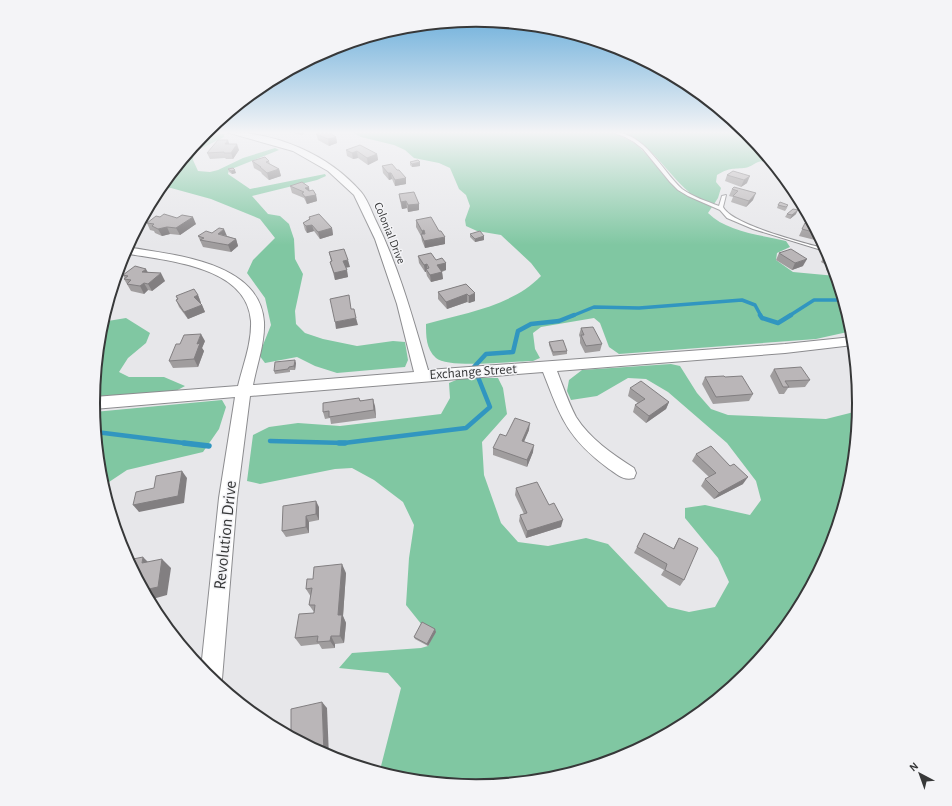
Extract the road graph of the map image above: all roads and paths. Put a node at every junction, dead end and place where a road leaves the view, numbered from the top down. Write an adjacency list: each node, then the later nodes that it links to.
1 (332, 170): 9 (street, Colonial Drive)
2 (663, 170): 4 (lane)
3 (724, 196): 4 (lane)
4 (722, 209): 5 (lane)
5 (818, 248)
6 (132, 252): 10 (street, Revolution Drive)
7 (847, 342): 8 (street, Exchange Street)
8 (548, 367): 9 (street, Exchange Street); 12 (street)
9 (422, 376): 10 (street, Exchange Street)
10 (244, 392): 11 (street, Exchange Street); 13 (street, Revolution Drive)
11 (100, 402)
12 (628, 473)
13 (212, 671)

